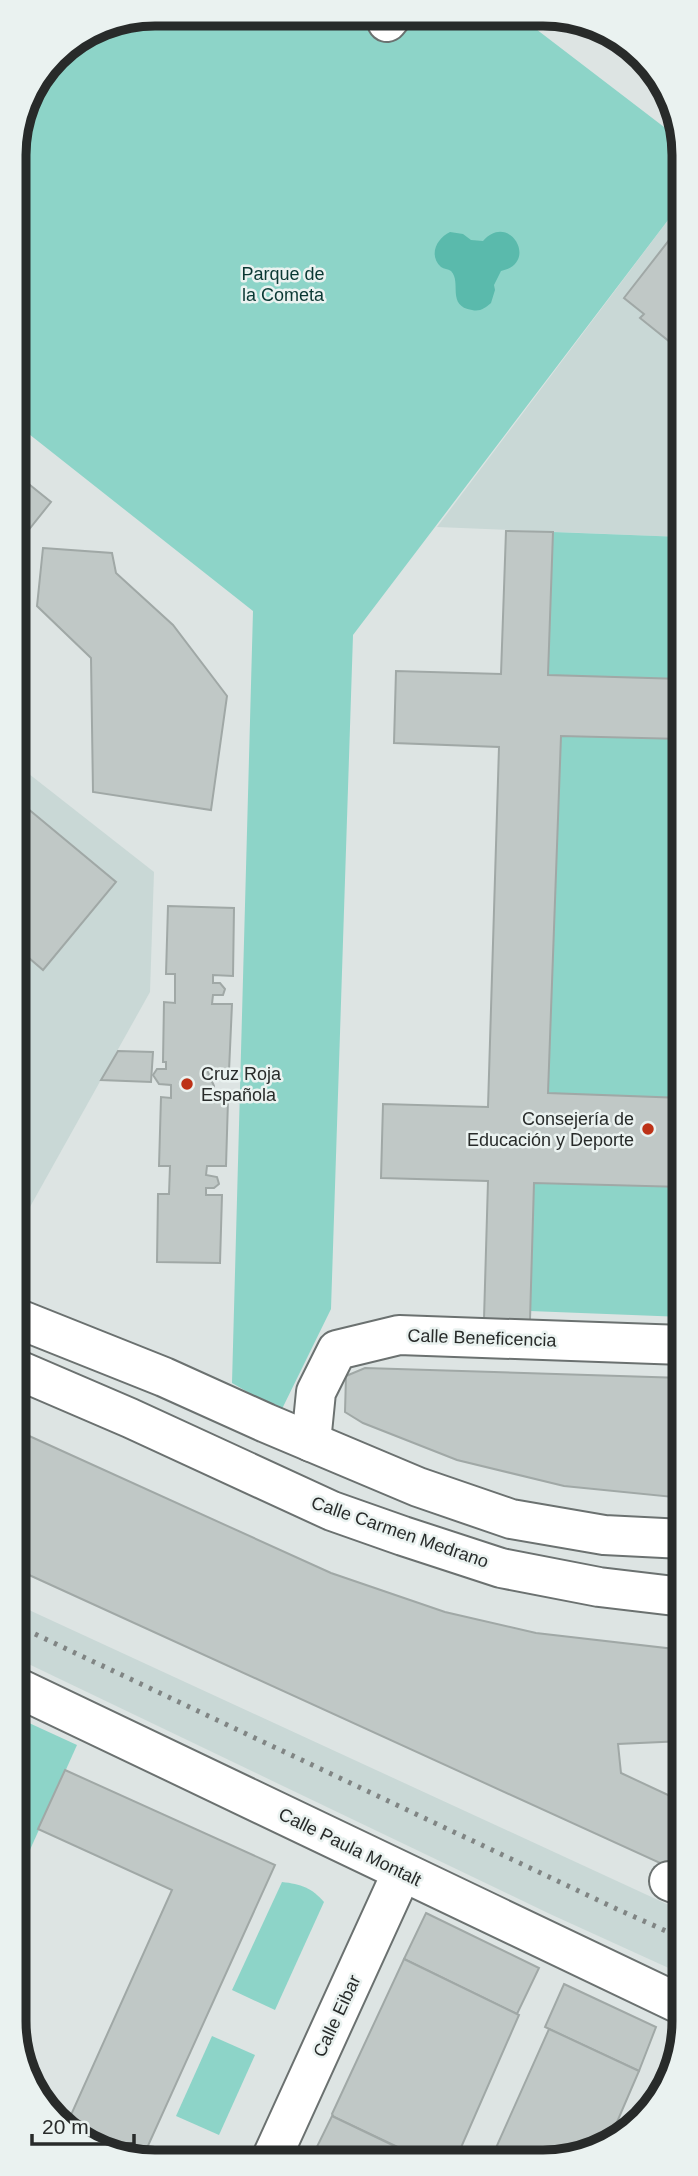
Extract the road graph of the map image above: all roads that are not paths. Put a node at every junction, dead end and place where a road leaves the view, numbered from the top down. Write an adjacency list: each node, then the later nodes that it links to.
1 (26, 1322): 4 (street)
2 (671, 1345): 4 (street, Calle Beneficencia)
3 (26, 1373): 6 (street, Calle Carmen Medrano)
4 (310, 1442): 5 (street)
5 (671, 1538)
6 (671, 1596)
7 (26, 1692): 8 (street, Calle Paula Montalt)
8 (402, 1872): 9 (street, Calle Paula Montalt); 10 (street, Calle Eibar)
9 (671, 2000)
10 (275, 2150)

